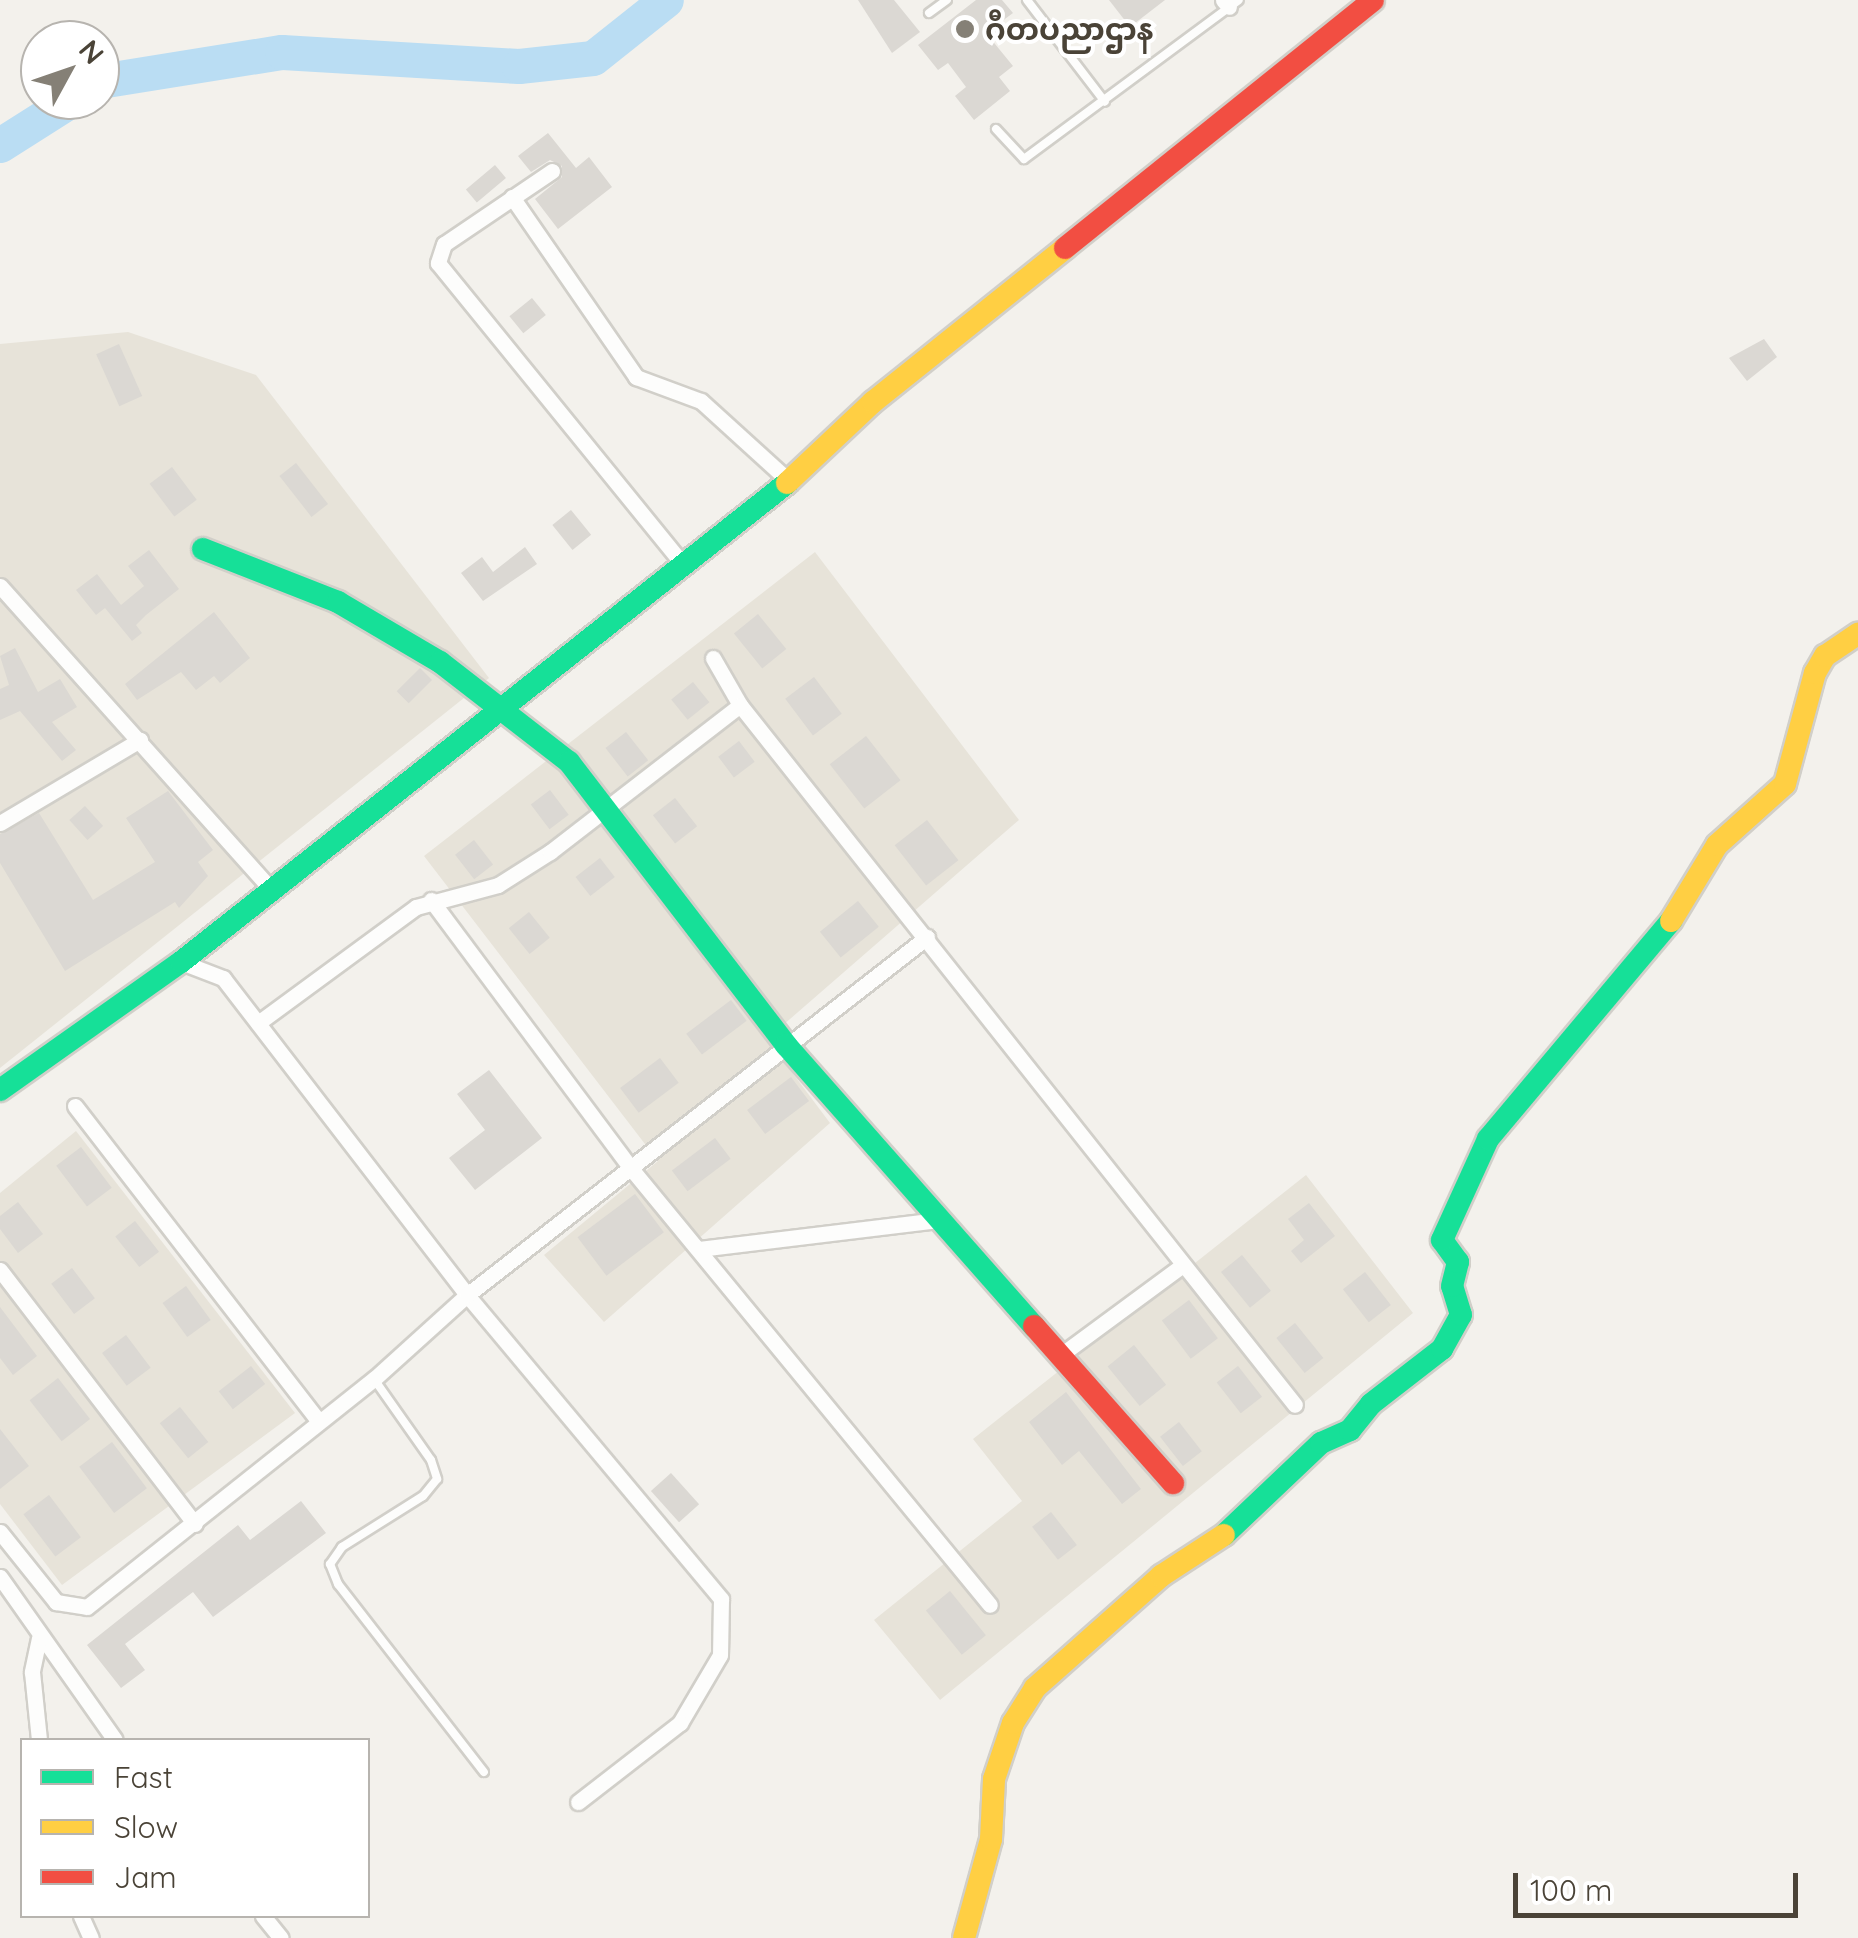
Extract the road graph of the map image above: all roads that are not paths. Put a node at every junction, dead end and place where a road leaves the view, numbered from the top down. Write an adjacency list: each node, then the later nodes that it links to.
1 (947, 0): 5 (lane)
2 (1027, 0): 6 (lane)
3 (1372, 0): 10 (street)
4 (1230, 2): 6 (lane)
5 (929, 14)
6 (1105, 102): 7 (lane)
7 (996, 129)
8 (552, 171): 9 (street)
9 (512, 197): 10 (street); 12 (street)
10 (788, 481): 12 (street)
11 (203, 550): 17 (street)
12 (682, 563): 17 (street)
13 (0, 586): 18 (street)
14 (1858, 634): 51 (street)
15 (713, 658): 16 (street)
16 (740, 705): 19 (street); 23 (street)
17 (502, 707): 19 (street); 21 (street)
18 (140, 740): 20 (street); 21 (street)
19 (610, 808): 22 (street); 26 (street)
20 (0, 823)
21 (271, 889): 24 (street)
22 (431, 900): 25 (street); 29 (street)
23 (927, 938): 26 (street); 32 (street)
24 (181, 962): 25 (street); 27 (street)
25 (258, 1023): 34 (street)
26 (786, 1046): 29 (street); 30 (street)
27 (0, 1090)
28 (75, 1106): 38 (street)
29 (629, 1166): 31 (street); 34 (street)
30 (938, 1220): 31 (street); 35 (street)
31 (700, 1249): 43 (street)
32 (1184, 1264): 35 (street); 37 (street)
33 (0, 1270): 40 (street)
34 (467, 1295): 36 (street); 48 (street)
35 (1058, 1357): 39 (street)
36 (374, 1380): 38 (street); 47 (lane)
37 (1295, 1406)
38 (319, 1422): 40 (street)
39 (1174, 1483)
40 (195, 1524): 41 (street)
41 (0, 1532)
42 (0, 1577): 44 (street)
43 (990, 1605)
44 (39, 1638): 45 (street); 46 (street)
45 (40, 1738)
46 (114, 1738)
47 (484, 1772)
48 (578, 1802)
49 (266, 1918): 50 (street)
50 (281, 1938)
51 (964, 1938)

